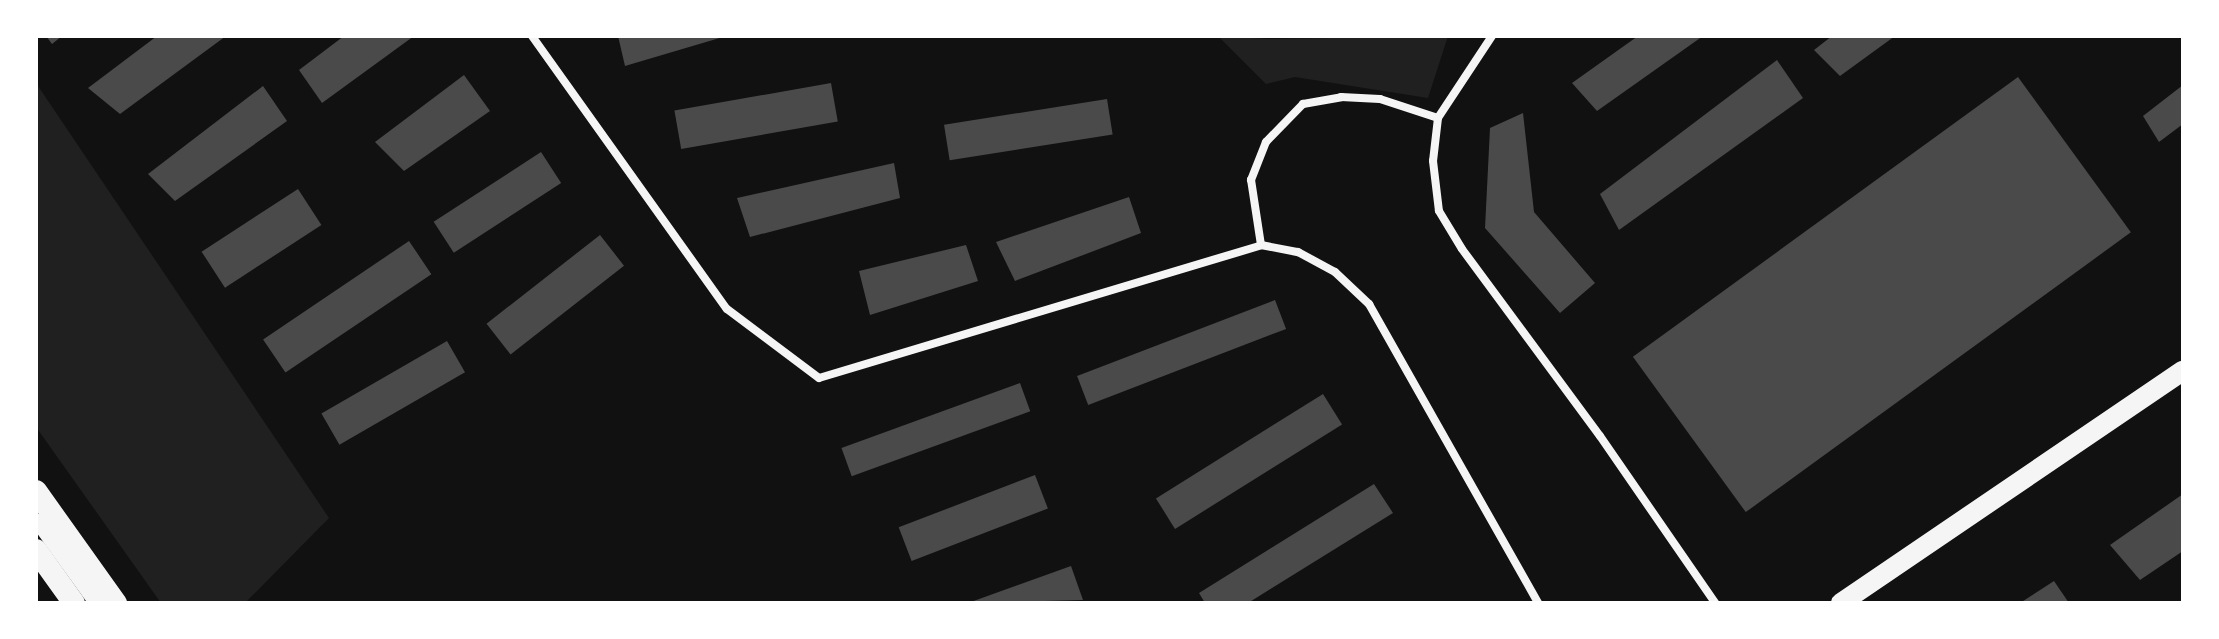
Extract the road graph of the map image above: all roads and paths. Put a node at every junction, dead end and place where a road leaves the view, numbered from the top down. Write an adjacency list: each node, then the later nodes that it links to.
1 (532, 36): 4 (street)
2 (1492, 36): 3 (street)
3 (1438, 118): 4 (street); 13 (street)
4 (1261, 245): 12 (street)
5 (2183, 371): 14 (main road)
6 (36, 491): 11 (highway)
7 (36, 520): 10 (street)
8 (36, 550): 9 (highway)
9 (74, 603)
10 (96, 603)
11 (116, 603)
12 (1538, 603)
13 (1715, 603)
14 (1841, 603)

